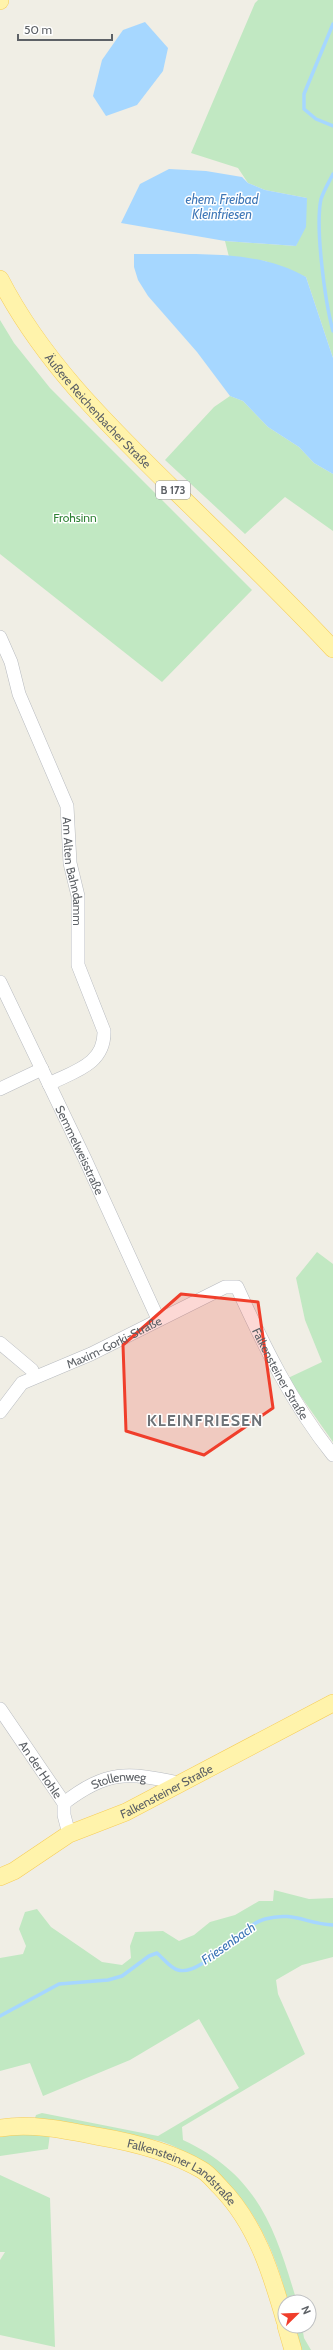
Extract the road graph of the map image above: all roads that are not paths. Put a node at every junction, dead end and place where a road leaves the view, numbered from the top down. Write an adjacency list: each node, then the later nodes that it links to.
1 (0, 278): 3 (main road, Äußere Reichenbacher Straße / B 173)
2 (0, 637): 6 (street, Am Alten Bahndamm)
3 (333, 649)
4 (0, 982): 5 (street, Semmelweisstraße)
5 (42, 1069): 6 (street, Semmelweisstraße); 7 (street)
6 (49, 1084): 9 (street, Semmelweisstraße)
7 (0, 1089)
8 (237, 1287): 9 (street, Maxim-Gorki-Straße); 13 (street, Falkensteiner Straße)
9 (158, 1319): 11 (street, Maxim-Gorki-Straße)
10 (0, 1344): 11 (street)
11 (34, 1376): 12 (street, Maxim-Gorki-Straße)
12 (0, 1412)
13 (333, 1455)
14 (333, 1703): 16 (main road, Falkensteiner Straße)
15 (0, 1709): 17 (street, An der Hohle)
16 (179, 1783): 17 (street, Stollenweg); 18 (main road, Falkensteiner Straße)
17 (64, 1803): 18 (street, An der Hohle)
18 (69, 1834): 19 (main road, Falkensteiner Straße)
19 (0, 1877)
20 (0, 2128): 21 (main road, Falkensteiner Landstraße)
21 (277, 2294)
22 (288, 2334): 23 (main road)
23 (293, 2350)

